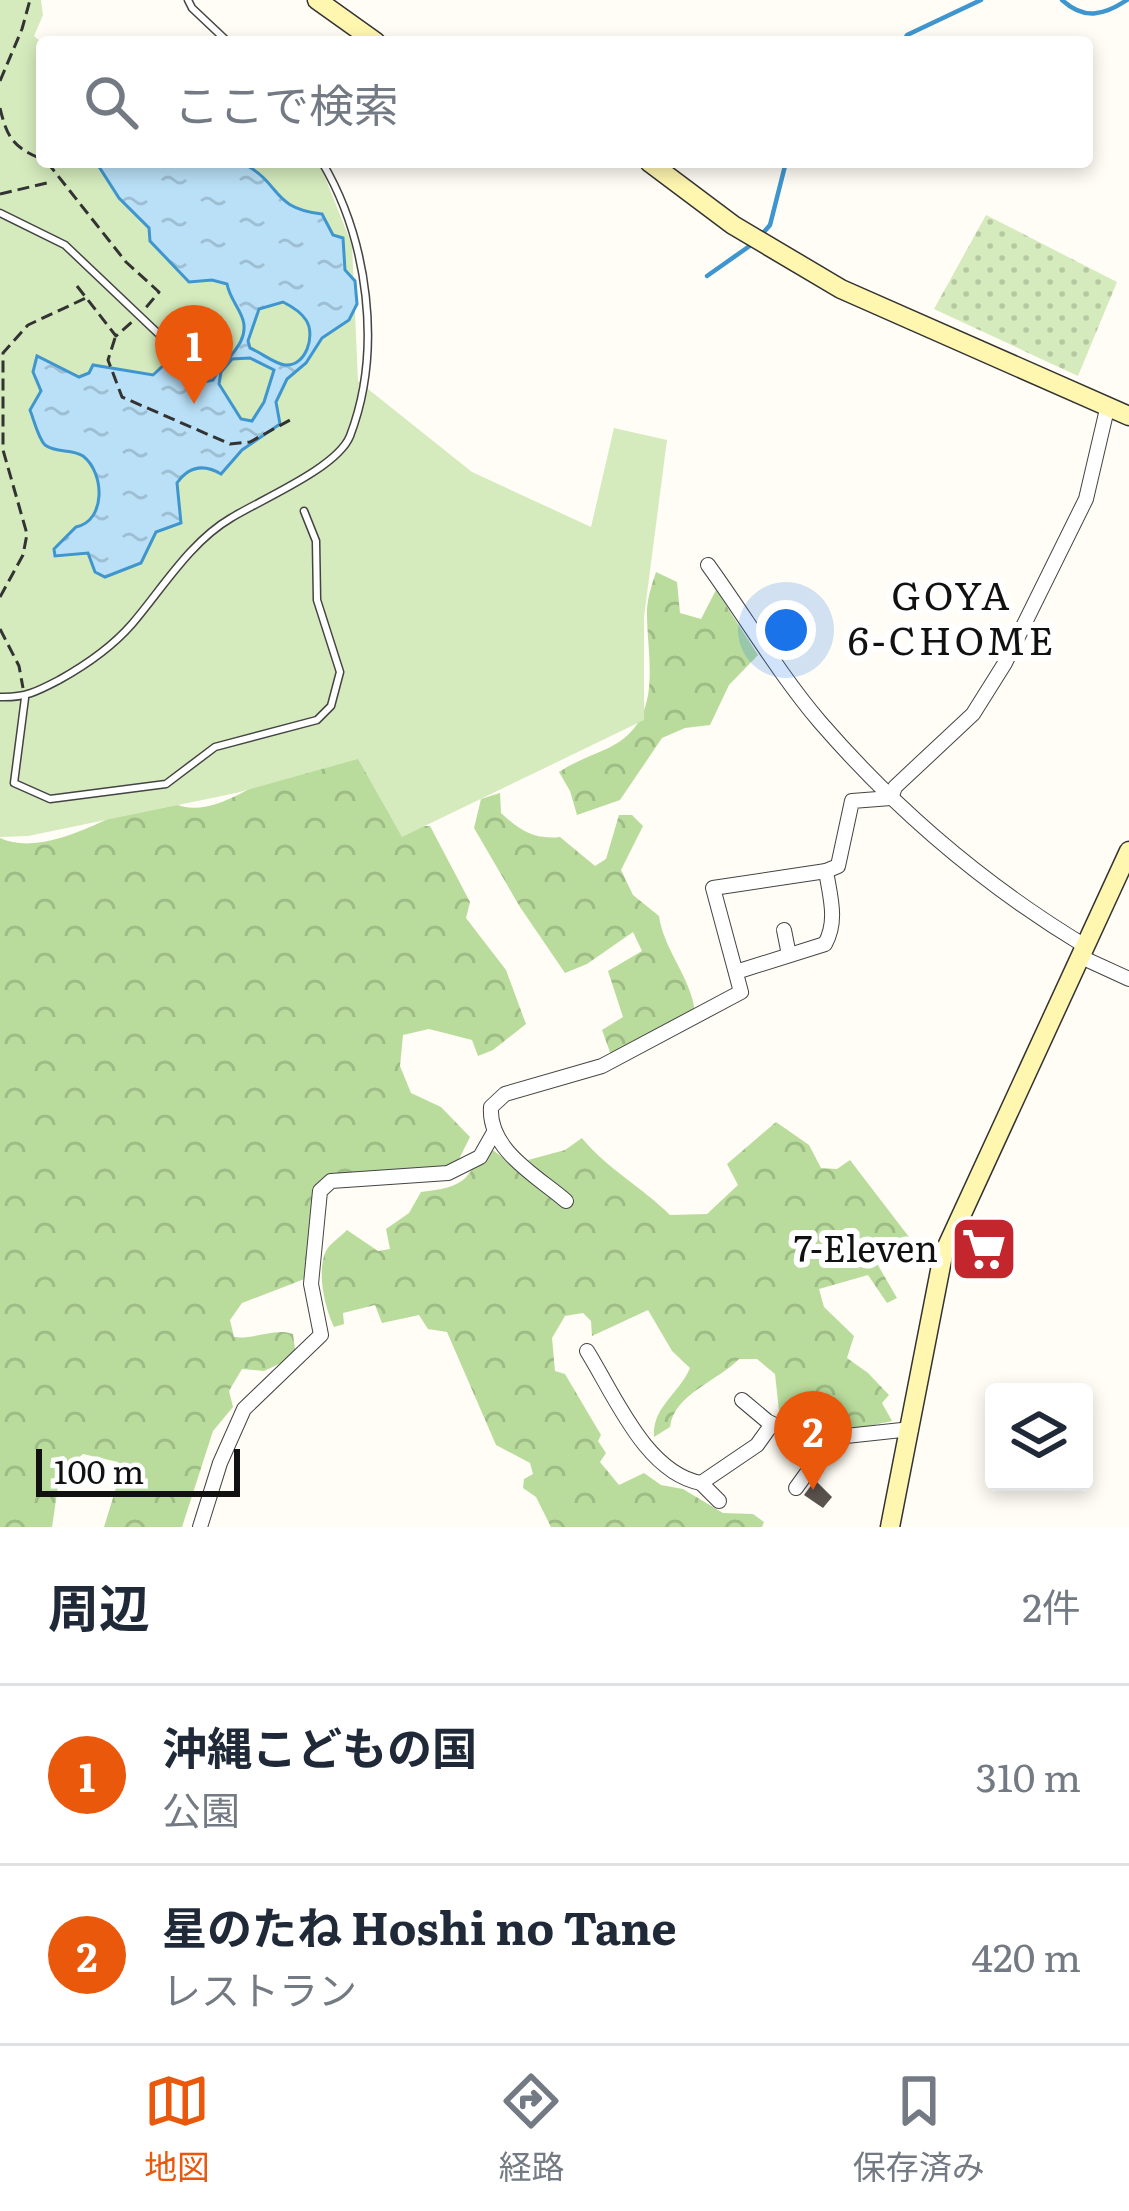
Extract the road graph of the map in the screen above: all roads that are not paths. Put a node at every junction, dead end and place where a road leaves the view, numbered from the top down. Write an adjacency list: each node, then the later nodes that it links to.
1 (188, 0): 3 (lane)
2 (317, 0): 4 (street)
3 (222, 36)
4 (368, 36)
5 (325, 168): 14 (lane)
6 (657, 168): 9 (street)
7 (0, 213): 8 (lane)
8 (165, 340)
9 (1107, 409): 10 (street); 15 (street)
10 (1129, 416)
11 (304, 511): 14 (lane)
12 (708, 565): 15 (street)
13 (0, 697): 14 (lane)
14 (25, 698)
15 (891, 798): 17 (street); 19 (street)
16 (1129, 851): 19 (street)
17 (826, 871): 20 (street); 21 (street)
18 (784, 930): 20 (street)
19 (1083, 951): 22 (street); 28 (street)
20 (789, 956): 21 (street)
21 (736, 972): 23 (street)
22 (1129, 979)
23 (493, 1134): 24 (street); 33 (street)
24 (566, 1202)
25 (587, 1351): 30 (street)
26 (742, 1400): 27 (street)
27 (772, 1424): 29 (street); 30 (street)
28 (910, 1429): 29 (street); 34 (street)
29 (826, 1445): 31 (street)
30 (701, 1483): 32 (street)
31 (796, 1488)
32 (719, 1501)
33 (200, 1527)
34 (890, 1527)

